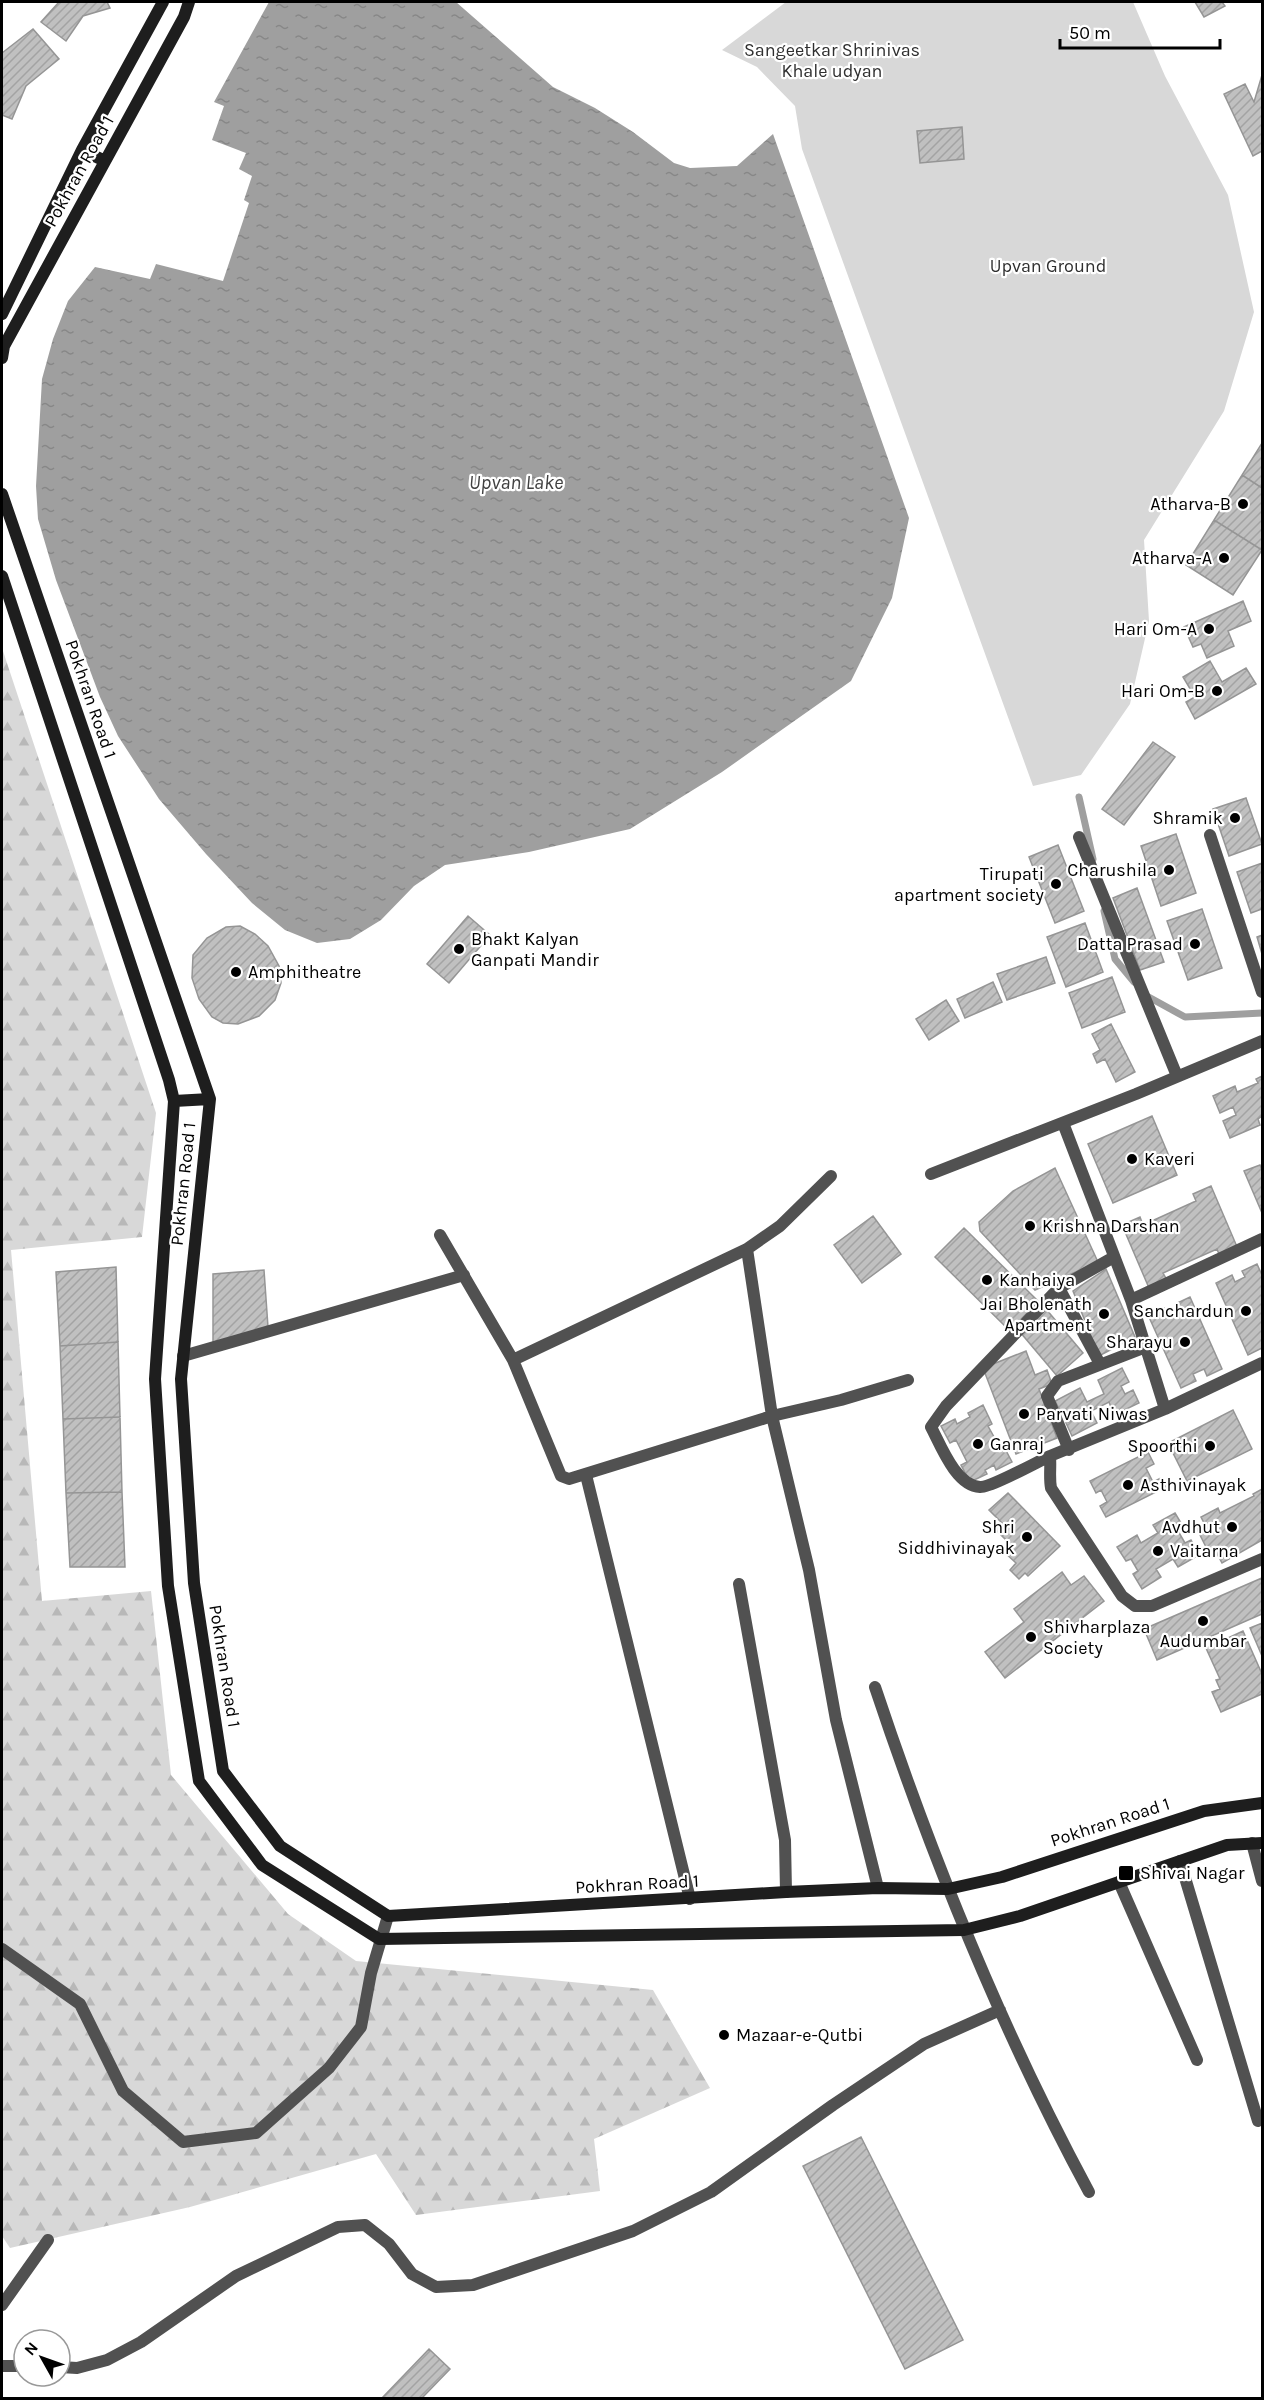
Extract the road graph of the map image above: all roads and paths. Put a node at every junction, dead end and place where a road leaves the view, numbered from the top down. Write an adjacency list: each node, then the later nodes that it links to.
1 (163, 2): 3 (main road, Pokhran Road 1)
2 (189, 2): 4 (main road, Pokhran Road 1)
3 (82, 150): 4 (main road); 5 (main road, Pokhran Road 1)
4 (105, 161): 6 (main road, Pokhran Road 1)
5 (2, 314)
6 (2, 358)
7 (2, 494): 14 (main road, Pokhran Road 1)
8 (2, 576): 15 (main road, Pokhran Road 1)
9 (1210, 835): 11 (street)
10 (1079, 837): 13 (street)
11 (1263, 993)
12 (1263, 1041): 13 (street)
13 (1177, 1076): 16 (street)
14 (210, 1099): 15 (main road); 27 (main road, Pokhran Road 1)
15 (174, 1101): 51 (main road, Pokhran Road 1)
16 (1063, 1123): 17 (street); 22 (street)
17 (931, 1174)
18 (831, 1176): 21 (street)
19 (440, 1236): 23 (street)
20 (1263, 1239): 25 (street)
21 (747, 1249): 28 (street); 33 (street)
22 (1114, 1257): 24 (street); 25 (street)
23 (464, 1275): 27 (street); 28 (street)
24 (1059, 1288): 30 (street); 35 (street)
25 (1131, 1300): 26 (street)
26 (1146, 1347): 30 (street); 32 (street)
27 (183, 1356): 49 (main road, Pokhran Road 1)
28 (513, 1360): 36 (street)
29 (1263, 1363): 32 (street)
30 (1100, 1364): 34 (street)
31 (908, 1380): 33 (street)
32 (1165, 1408): 34 (street)
33 (772, 1416): 36 (street); 45 (street)
34 (1069, 1450): 35 (street)
35 (1050, 1456): 37 (street)
36 (586, 1475): 48 (street)
37 (1263, 1559)
38 (738, 1584): 47 (street)
39 (875, 1687): 46 (street)
40 (1263, 1803): 46 (main road, Pokhran Road 1)
41 (1257, 1843): 42 (main road); 43 (street)
42 (1180, 1861): 44 (main road); 55 (street)
43 (1263, 1881)
44 (1119, 1882): 50 (main road); 54 (street)
45 (878, 1888): 46 (main road, Pokhran Road 1); 47 (main road, Pokhran Road 1)
46 (948, 1889): 50 (street)
47 (786, 1893): 48 (main road, Pokhran Road 1)
48 (690, 1899): 49 (main road, Pokhran Road 1)
49 (388, 1916): 51 (street)
50 (964, 1930): 51 (main road); 53 (street)
51 (380, 1939): 52 (street)
52 (2, 1949)
53 (1000, 2010): 56 (street); 59 (street)
54 (1197, 2060)
55 (1258, 2121)
56 (1089, 2192)
57 (48, 2240): 58 (street)
58 (2, 2305)
59 (72, 2368)

